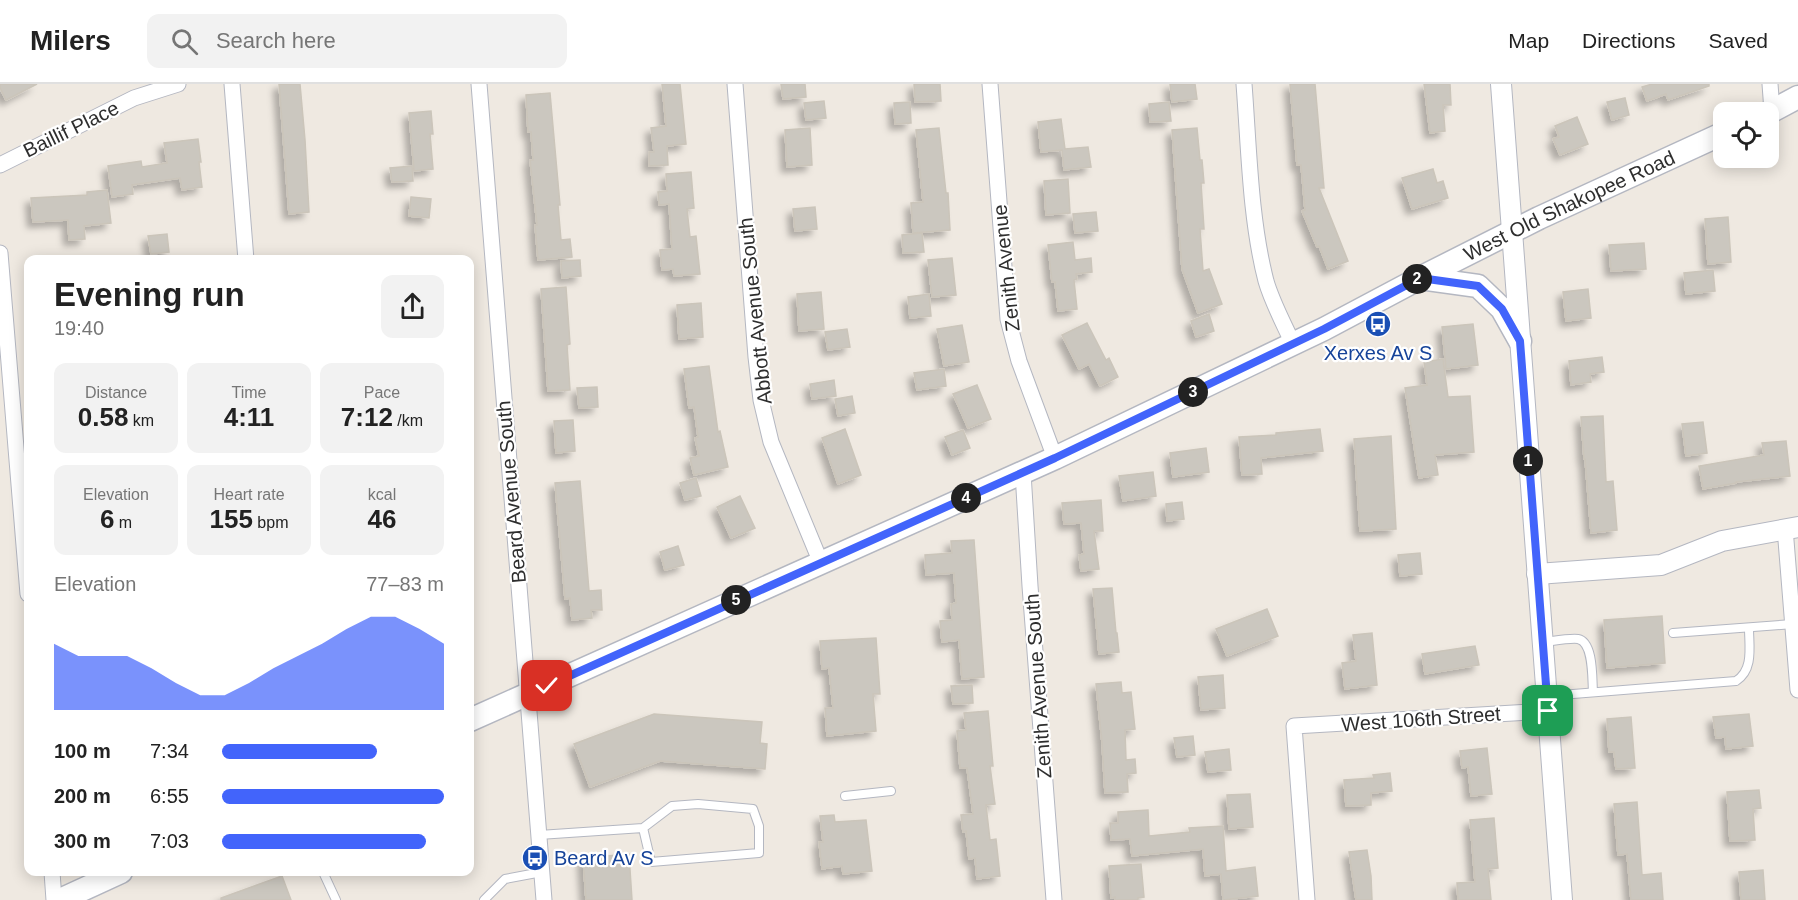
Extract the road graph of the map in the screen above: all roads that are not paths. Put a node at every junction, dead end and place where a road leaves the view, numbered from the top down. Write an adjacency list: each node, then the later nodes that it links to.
1 (178, 84): 13 (street, Baillif Place)
2 (232, 84): 16 (street)
3 (479, 84): 32 (street, Beard Avenue South)
4 (735, 84): 24 (street, Abbott Avenue South)
5 (990, 84): 20 (street, Zenith Avenue)
6 (1244, 84): 19 (street)
7 (1501, 84): 14 (street)
8 (1770, 84): 10 (street)
9 (1798, 98): 11 (main road)
10 (1770, 102)
11 (1779, 108)
12 (1713, 138): 14 (main road, West Old Shakopee Road)
13 (0, 165)
14 (1512, 232): 17 (main road, West Old Shakopee Road); 18 (street)
15 (0, 253): 23 (street)
16 (246, 255)
17 (1420, 278): 18 (main road); 19 (main road, West Old Shakopee Road)
18 (1520, 341): 25 (street)
19 (1293, 344): 20 (main road, West Old Shakopee Road)
20 (1055, 458): 21 (main road, West Old Shakopee Road)
21 (1023, 473): 24 (main road, West Old Shakopee Road); 48 (street, Zenith Avenue South)
22 (1792, 528): 25 (street); 26 (street)
23 (24, 545)
24 (821, 563): 32 (main road, West Old Shakopee Road)
25 (1537, 574): 29 (street)
26 (1793, 624): 27 (lane); 30 (street)
27 (1749, 628): 28 (lane); 31 (lane)
28 (1673, 633)
29 (1542, 642): 31 (lane); 33 (street)
30 (1798, 690)
31 (1593, 692): 33 (lane)
32 (527, 694): 34 (main road, West Old Shakopee Road); 38 (street, Beard Avenue South)
33 (1547, 704): 49 (street, West 106th Street); 50 (street)
34 (474, 718)
35 (891, 791): 36 (lane)
36 (845, 796)
37 (643, 828): 37 (lane); 38 (lane)
38 (539, 835): 39 (street, Beard Avenue South)
39 (542, 872): 46 (lane); 47 (street, Beard Avenue South)
40 (52, 876): 43 (street)
41 (114, 876): 44 (main road)
42 (324, 876): 45 (lane)
43 (54, 900)
44 (60, 900)
45 (336, 900)
46 (484, 900)
47 (544, 900)
48 (1054, 900)
49 (1307, 900)
50 (1562, 900)

